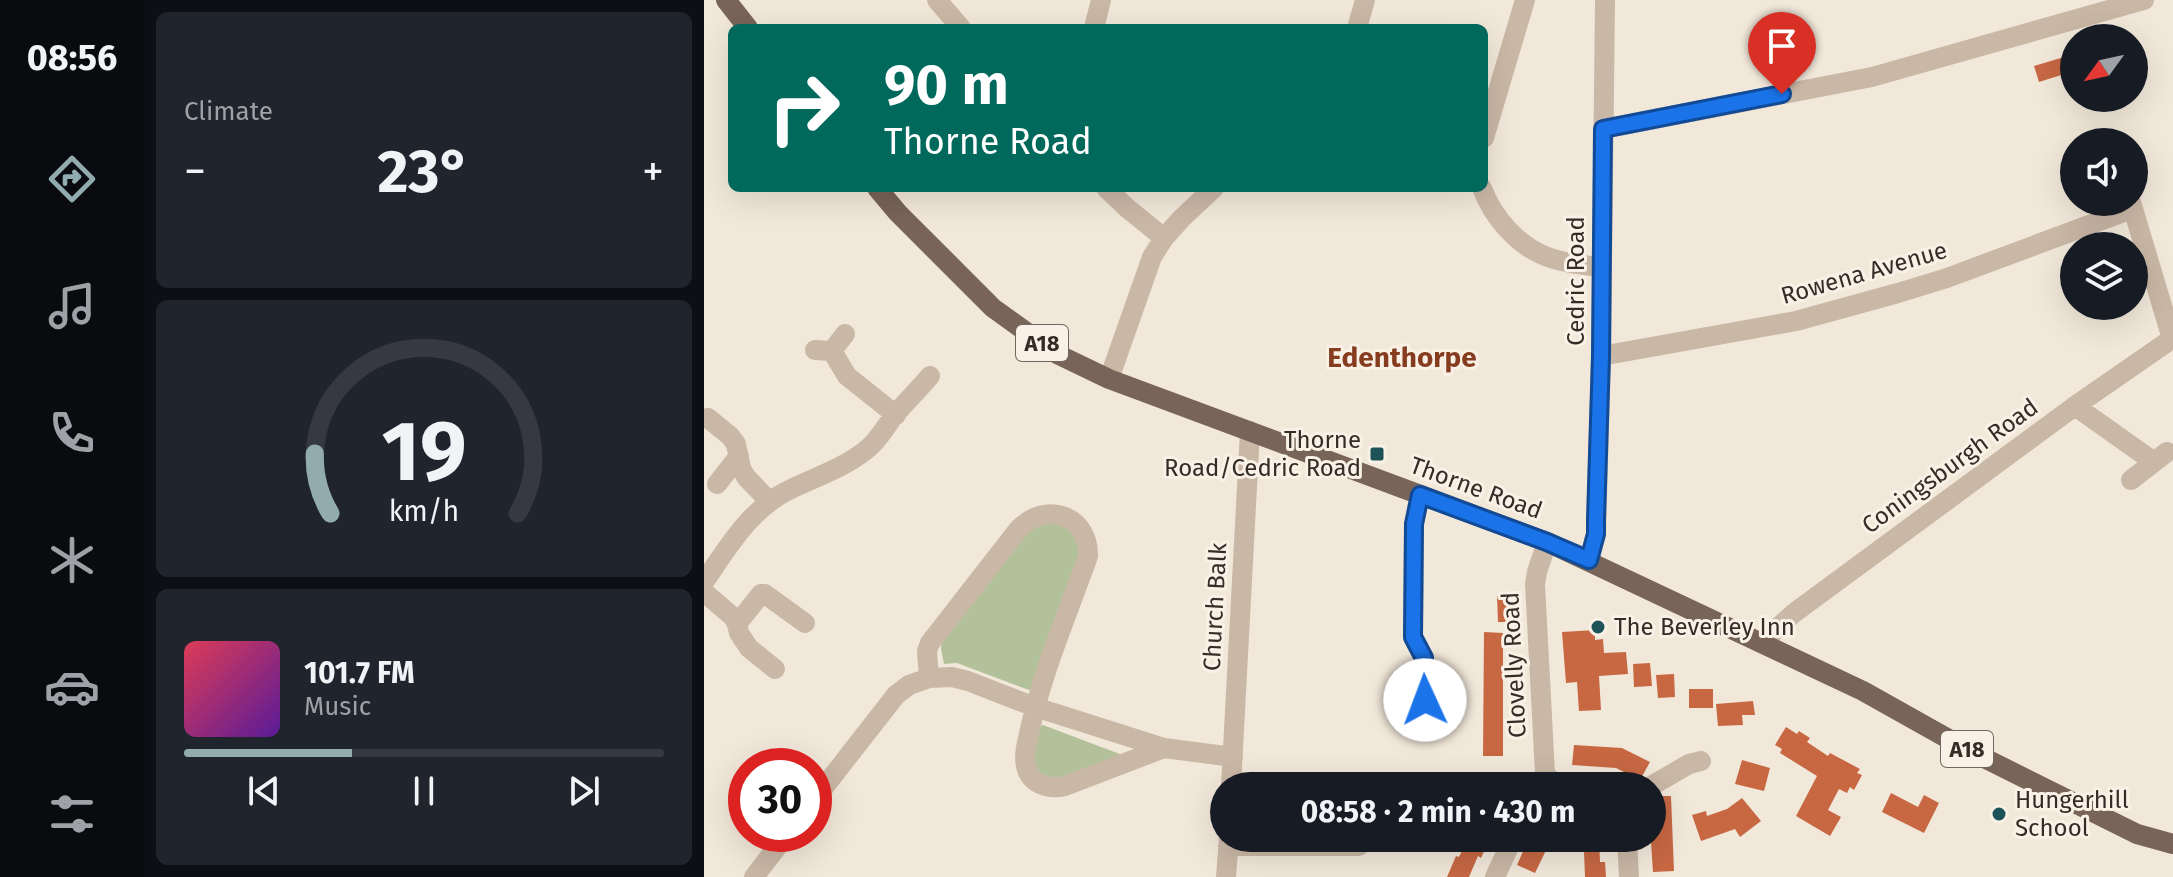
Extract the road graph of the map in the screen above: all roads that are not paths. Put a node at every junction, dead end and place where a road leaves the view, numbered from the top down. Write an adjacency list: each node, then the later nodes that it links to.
1 (726, 0): 8 (main road)
2 (937, 0): 9 (street)
3 (1101, 0): 10 (street)
4 (1365, 0): 11 (street)
5 (1525, 0): 12 (street)
6 (1605, 0): 13 (street, Cedric Road)
7 (2144, 0): 13 (street)
8 (745, 24)
9 (958, 24)
10 (1095, 24)
11 (1358, 24)
12 (1488, 125)
13 (1603, 129): 21 (street, Cedric Road)
14 (880, 192): 26 (main road, Thorne Road / A18)
15 (1110, 192): 20 (street)
16 (1210, 192): 20 (street)
17 (1483, 192): 21 (street)
18 (2106, 216): 24 (street, Rowena Avenue)
19 (2135, 216): 23 (street)
20 (1164, 238): 26 (street)
21 (1601, 267): 24 (street, Cedric Road)
22 (845, 334): 28 (street)
23 (2172, 338): 27 (street, Coningsburgh Road)
24 (1601, 356): 37 (street, Cedric Road)
25 (930, 376): 28 (street)
26 (1109, 379): 30 (main road, Thorne Road / A18)
27 (2075, 406): 32 (street); 42 (street, Coningsburgh Road)
28 (896, 415): 35 (street)
29 (708, 418): 31 (street)
30 (1250, 431): 34 (main road, Thorne Road / A18); 48 (street, Church Balk)
31 (739, 456): 33 (street); 35 (street)
32 (2131, 480)
33 (717, 484)
34 (1420, 495): 36 (main road, Thorne Road / A18); 46 (street)
35 (770, 502): 38 (street)
36 (1547, 542): 37 (main road, Thorne Road / A18); 51 (street, Clovelly Road)
37 (1589, 560): 42 (main road, Thorne Road / A18)
38 (704, 582)
39 (704, 592): 41 (street)
40 (805, 623): 41 (street)
41 (737, 624): 43 (street)
42 (1765, 644): 54 (main road, Thorne Road / A18)
43 (775, 669)
44 (929, 678): 45 (street); 45 (street); 52 (street)
45 (1035, 707): 47 (street); 47 (street)
46 (1446, 713)
47 (1164, 748): 48 (street)
48 (1233, 757): 50 (street, Church Balk)
49 (1701, 761): 53 (street)
50 (1232, 772)
51 (1547, 772)
52 (832, 777)
53 (1666, 777)
54 (2173, 844)
55 (773, 852): 59 (street)
56 (1228, 852): 60 (street)
57 (1507, 852): 61 (street)
58 (1628, 852): 62 (street)
59 (754, 877)
60 (1226, 877)
61 (1495, 877)
62 (1629, 877)

